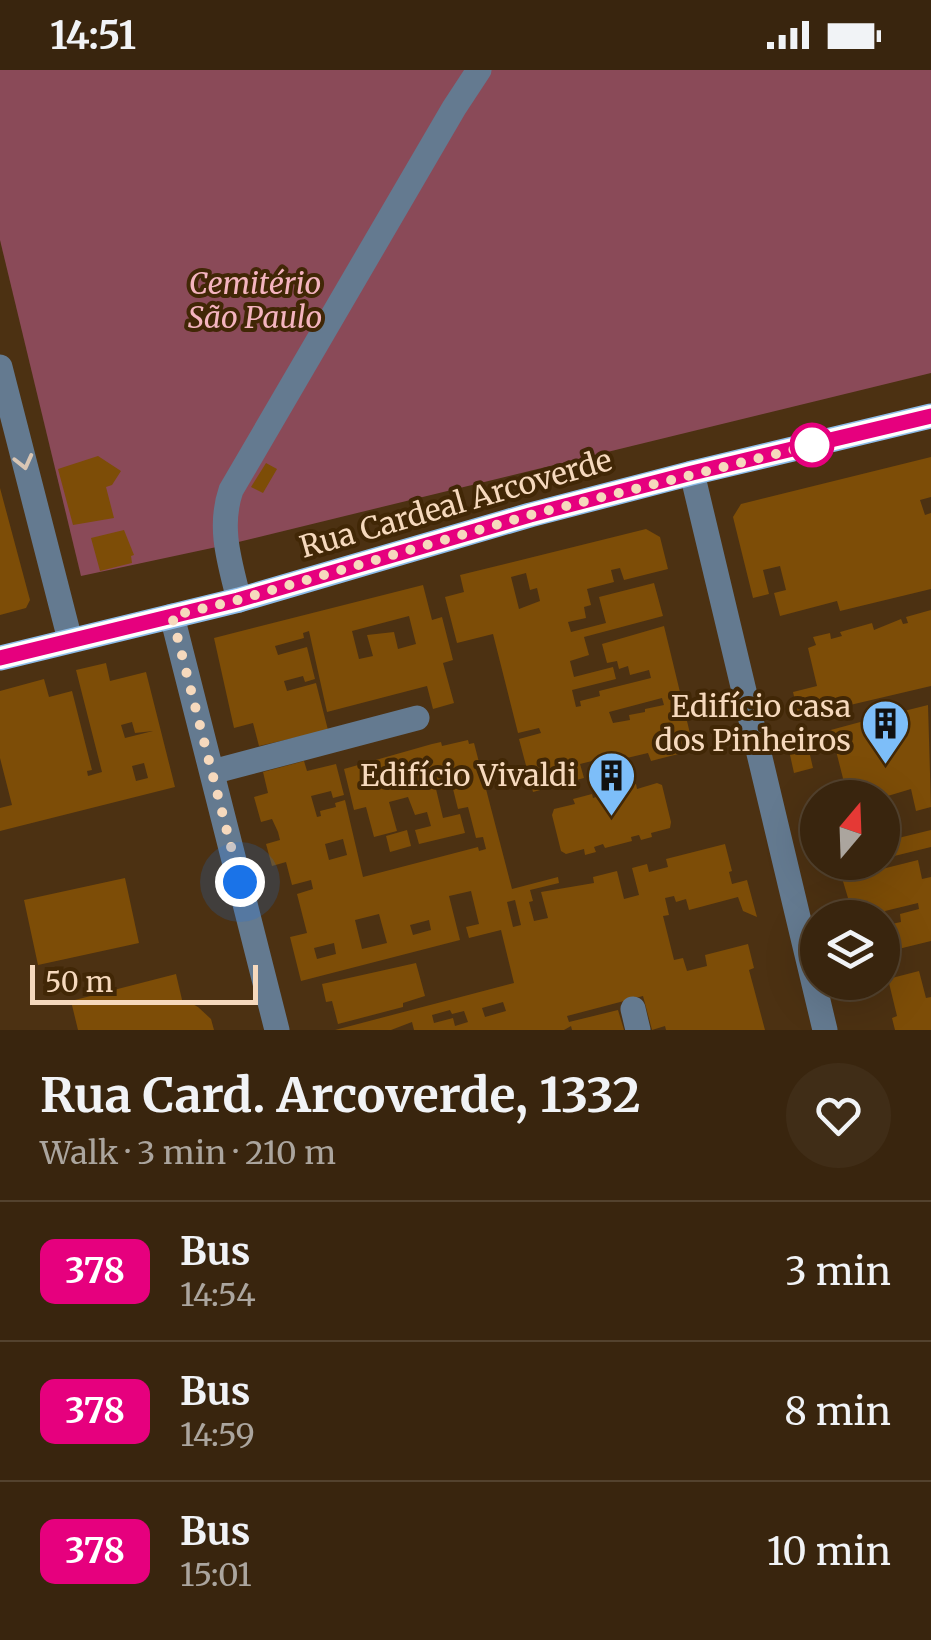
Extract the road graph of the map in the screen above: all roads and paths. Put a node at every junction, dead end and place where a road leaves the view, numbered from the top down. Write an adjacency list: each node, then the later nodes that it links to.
1 (480, 70): 5 (street)
2 (0, 368): 7 (street, one-way to 7)
3 (931, 416): 4 (main road, Rua Cardeal Arcoverde)
4 (692, 473): 5 (main road, Rua Cardeal Arcoverde); 12 (street)
5 (238, 600): 6 (main road, Rua Cardeal Arcoverde)
6 (172, 616): 7 (main road, Rua Cardeal Arcoverde); 10 (street)
7 (70, 640): 8 (main road, Rua Cardeal Arcoverde)
8 (0, 658)
9 (417, 718): 10 (street)
10 (212, 772): 11 (street)
11 (277, 1030)
12 (825, 1030)

